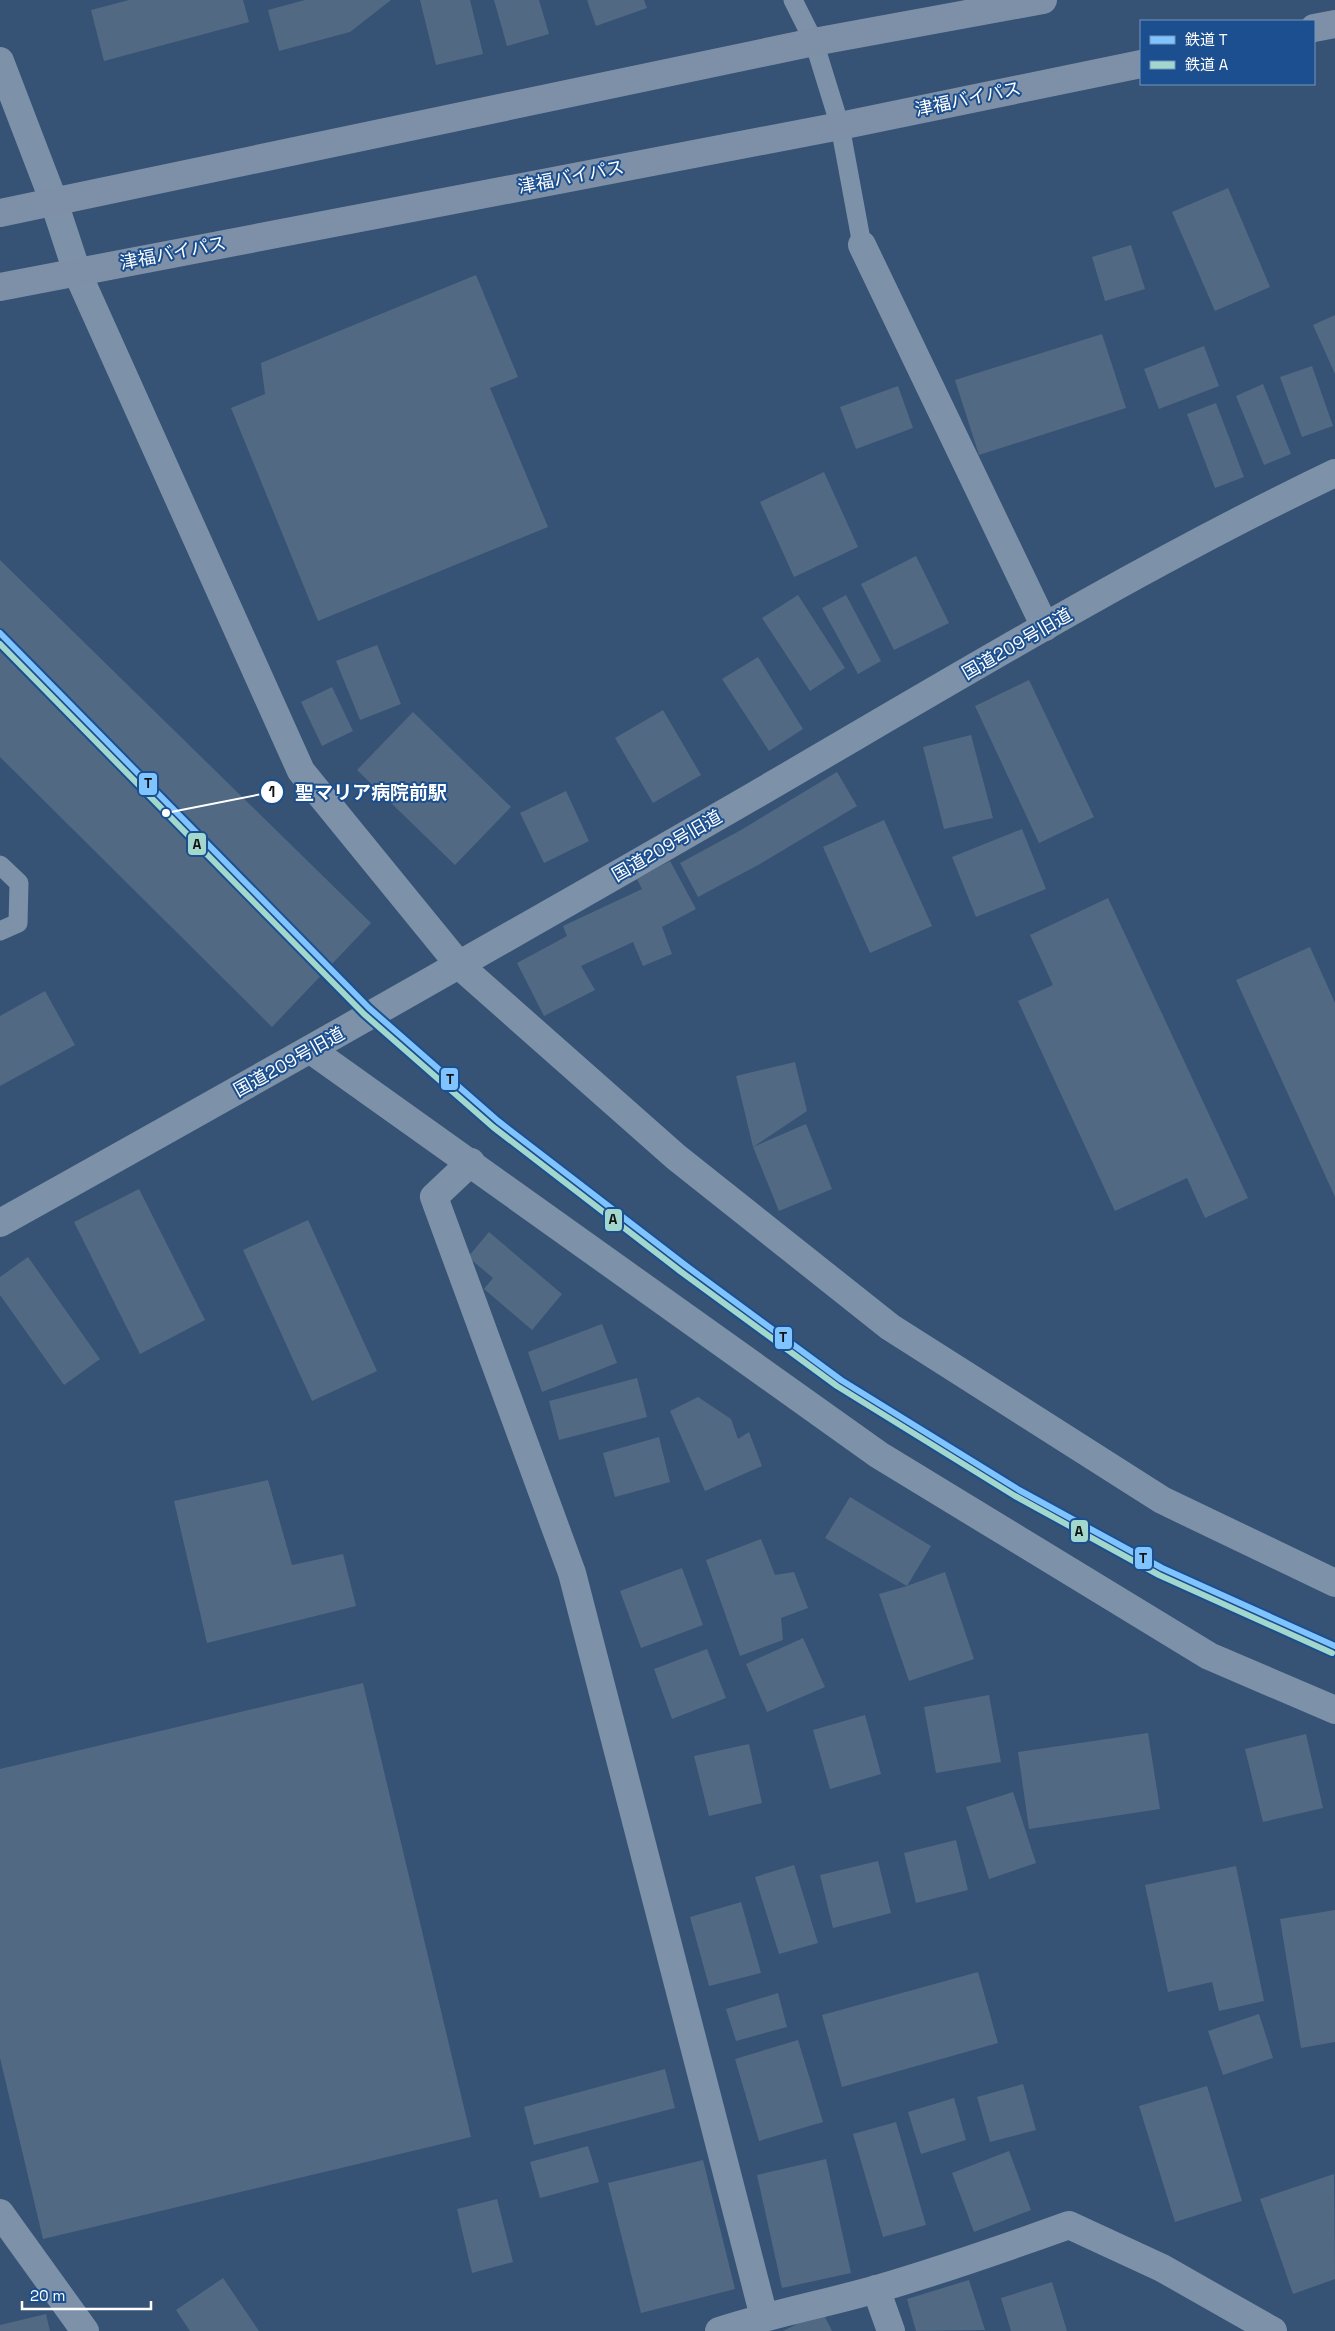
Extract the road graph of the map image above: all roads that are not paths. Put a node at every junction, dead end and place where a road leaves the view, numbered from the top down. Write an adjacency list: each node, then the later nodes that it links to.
1 (793, 0): 5 (lane)
2 (1043, 0): 5 (highway)
3 (1335, 24): 4 (highway)
4 (1315, 28)
5 (814, 42): 8 (lane); 9 (highway)
6 (0, 61): 9 (street)
7 (1140, 64): 8 (highway, 津福バイパス)
8 (840, 126): 11 (lane); 12 (highway, 津福バイパス)
9 (54, 202): 10 (highway); 12 (street)
10 (0, 213)
11 (862, 245): 15 (street)
12 (77, 272): 13 (highway, 津福バイパス); 18 (street)
13 (0, 287)
14 (1335, 473): 15 (street, 国道209号旧道)
15 (1045, 627): 18 (street, 国道209号旧道)
16 (0, 865): 17 (lane)
17 (0, 932)
18 (460, 966): 19 (street, 国道209号旧道); 22 (street)
19 (310, 1050): 20 (street); 21 (street, 国道209号旧道)
20 (471, 1162): 23 (street); 26 (street)
21 (0, 1223)
22 (1335, 1583)
23 (1335, 1710)
24 (0, 2213): 27 (street)
25 (876, 2289): 26 (street); 29 (street); 30 (street)
26 (764, 2316): 28 (street)
27 (85, 2331)
28 (718, 2331)
29 (891, 2331)
30 (1273, 2331)

